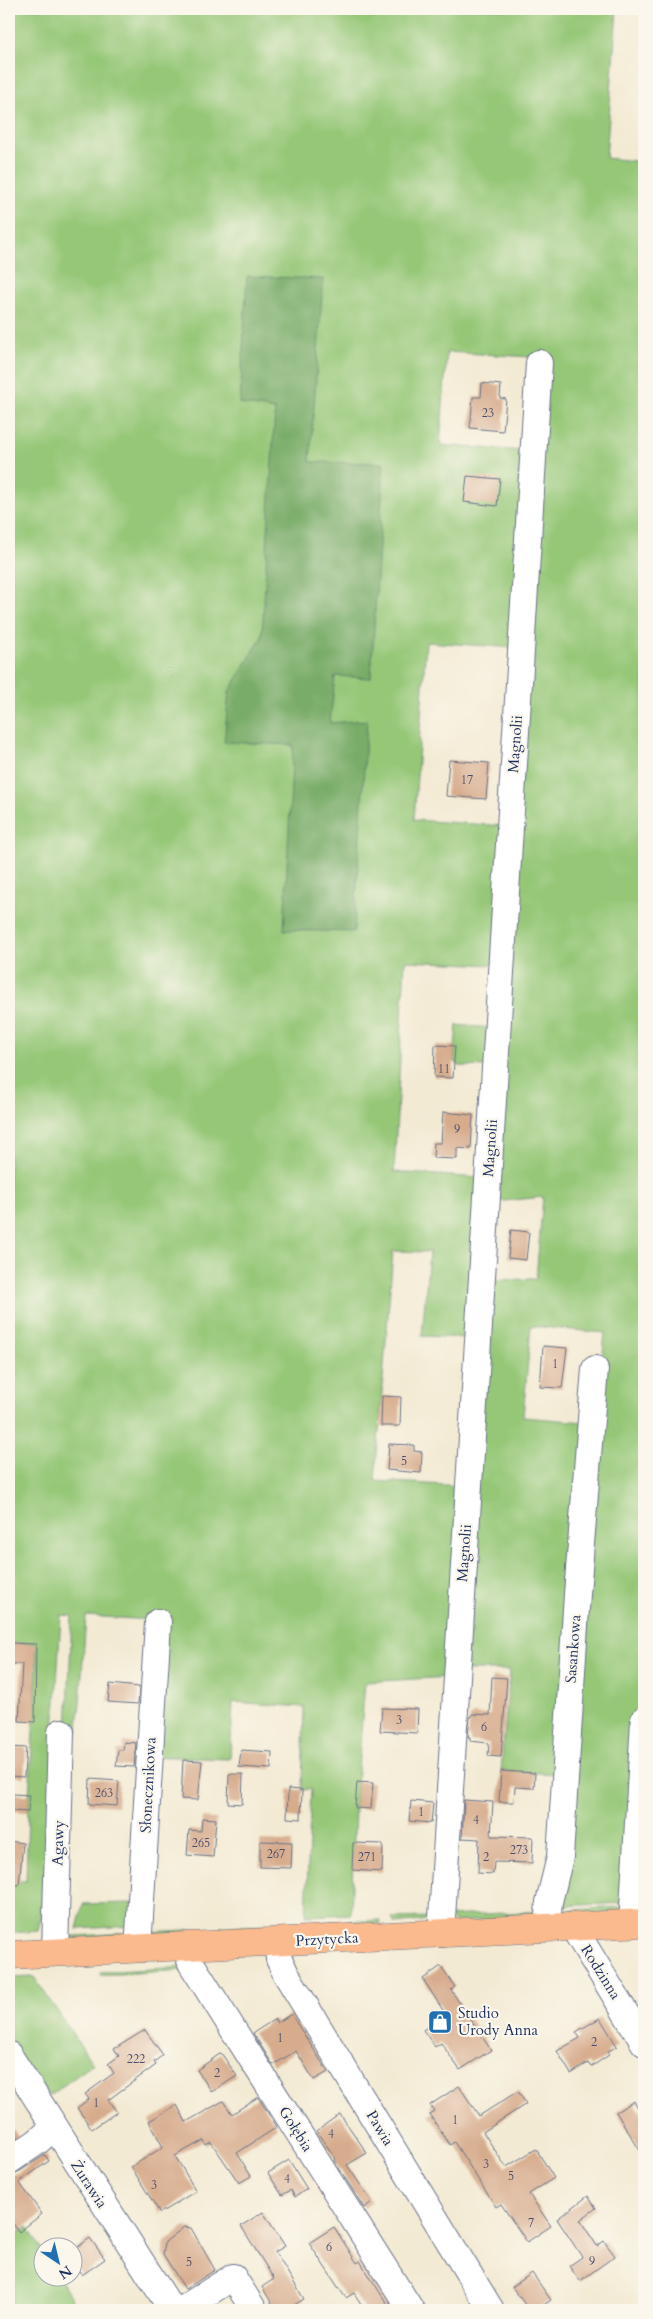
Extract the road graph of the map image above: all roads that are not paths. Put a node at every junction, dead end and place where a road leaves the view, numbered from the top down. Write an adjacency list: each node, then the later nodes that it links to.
1 (539, 363): 8 (street, Magnolii)
2 (595, 1369): 7 (street, Sasankowa)
3 (158, 1622): 11 (street, Słonecznikowa)
4 (644, 1720): 6 (street)
5 (62, 1732): 12 (street, Agawy)
6 (638, 1923): 7 (main road, Przytycka)
7 (560, 1927): 8 (main road, Przytycka); 14 (street, Rodzinna)
8 (441, 1934): 9 (main road, Przytycka)
9 (277, 1942): 10 (main road, Przytycka); 22 (street, Pawia)
10 (185, 1946): 11 (main road, Przytycka); 21 (street, Gołębia)
11 (138, 1949): 12 (main road, Przytycka)
12 (55, 1953): 13 (main road, Przytycka)
13 (9, 1955)
14 (644, 2042)
15 (9, 2056): 16 (street, Żurawia)
16 (54, 2127): 17 (street); 18 (street, Żurawia)
17 (9, 2161)
18 (172, 2310)
19 (181, 2310): 20 (street)
20 (254, 2310)
21 (410, 2310)
22 (492, 2310)

